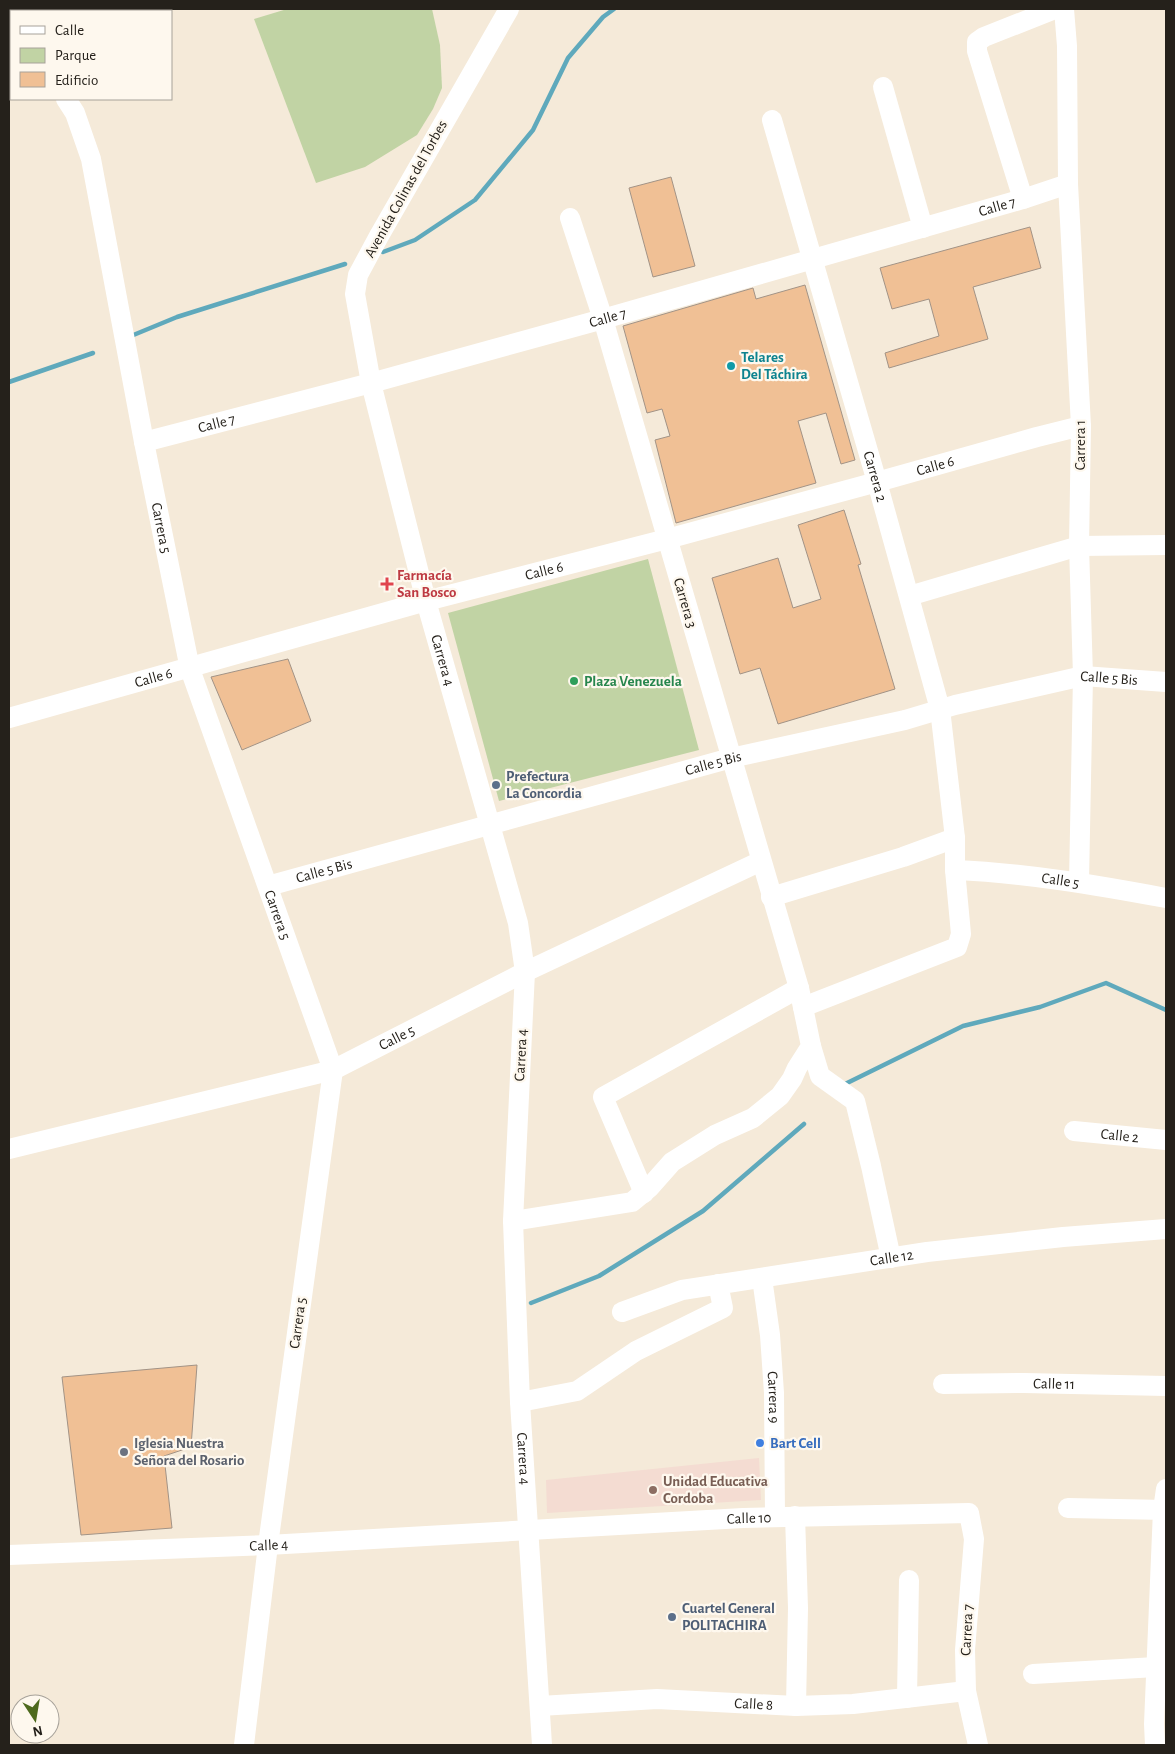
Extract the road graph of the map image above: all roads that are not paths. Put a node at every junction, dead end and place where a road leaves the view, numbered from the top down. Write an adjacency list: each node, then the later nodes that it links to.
1 (509, 9): 13 (street, Avenida Colinas del Torbes)
2 (1055, 9): 8 (street)
3 (1064, 9): 7 (street, Carrera 1)
4 (884, 87): 10 (street)
5 (67, 100): 15 (street, Carrera 5)
6 (772, 120): 11 (street, Carrera 2)
7 (1068, 184): 8 (street, Calle 7); 14 (street, Carrera 1)
8 (1022, 199): 10 (street, Calle 7)
9 (570, 218): 12 (street, Carrera 3)
10 (923, 228): 11 (street, Calle 7)
11 (812, 258): 12 (street, Calle 7); 16 (street, Carrera 2)
12 (603, 319): 13 (street, Calle 7); 17 (street, Carrera 3)
13 (371, 383): 15 (street, Calle 7); 21 (street, Carrera 4)
14 (1082, 426): 16 (street, Calle 6); 19 (street, Carrera 1)
15 (144, 442): 22 (street, Carrera 5)
16 (877, 482): 17 (street, Calle 6); 20 (street, Carrera 2)
17 (667, 539): 21 (street, Calle 6); 27 (street, Carrera 3)
18 (1166, 545): 19 (street)
19 (1079, 546): 20 (street); 23 (street, Carrera 1)
20 (909, 596): 25 (street, Carrera 2)
21 (426, 601): 22 (street, Calle 6); 28 (street, Carrera 4)
22 (190, 669): 26 (street, Calle 6); 33 (street, Carrera 5)
23 (1083, 676): 24 (street, Calle 5 Bis); 25 (street, Calle 5 Bis); 32 (street, Carrera 1)
24 (1166, 682)
25 (940, 709): 27 (street, Calle 5 Bis); 29 (street, Carrera 2)
26 (9, 718)
27 (731, 758): 28 (street, Calle 5 Bis); 30 (street, Carrera 3)
28 (491, 825): 33 (street, Calle 5 Bis); 36 (street, Carrera 4)
29 (955, 838): 31 (street, Carrera 2); 34 (street)
30 (761, 860): 34 (street, Carrera 3); 36 (street, Calle 5)
31 (955, 870): 32 (street, Calle 5); 37 (street, Carrera 2)
32 (1079, 882): 35 (street, Calle 5)
33 (268, 886): 39 (street, Carrera 5)
34 (771, 897): 37 (street, Carrera 3)
35 (1166, 898)
36 (525, 972): 39 (street, Calle 5); 44 (street, Carrera 4)
37 (801, 998): 38 (street, Carrera 3); 43 (street, Carrera 2)
38 (811, 1046): 43 (street); 46 (street, Carrera 3)
39 (333, 1070): 42 (street, Calle 5); 59 (street, Carrera 5)
40 (1074, 1131): 41 (street, Calle 2)
41 (1166, 1140)
42 (9, 1149)
43 (644, 1193): 44 (street)
44 (513, 1220): 52 (street, Carrera 4)
45 (1166, 1229): 46 (street, Calle 12)
46 (891, 1258): 47 (street, Calle 12)
47 (762, 1278): 48 (street, Calle 12); 57 (street, Carrera 9)
48 (718, 1284): 49 (street, Calle 12); 52 (street)
49 (622, 1312)
50 (942, 1384): 51 (street, Calle 11)
51 (1166, 1386)
52 (520, 1402): 58 (street, Carrera 4)
53 (1166, 1489): 55 (street)
54 (1068, 1508): 55 (street)
55 (1164, 1510): 62 (street)
56 (970, 1513): 57 (street, Calle 10); 64 (street, Carrera 7)
57 (785, 1517): 58 (street, Calle 10); 67 (street, Carrera 9)
58 (529, 1530): 59 (street, Calle 4); 66 (street, Carrera 4)
59 (268, 1545): 60 (street, Calle 4); 68 (street, Carrera 5)
60 (9, 1555)
61 (909, 1580): 65 (street)
62 (1156, 1667): 63 (street); 71 (street)
63 (1033, 1674)
64 (966, 1691): 65 (street, Calle 8); 70 (street, Carrera 7)
65 (907, 1698): 67 (street, Calle 8)
66 (540, 1706): 67 (street, Calle 8); 69 (street, Carrera 4)
67 (796, 1706)
68 (244, 1745)
69 (542, 1745)
70 (978, 1745)
71 (1155, 1745)

